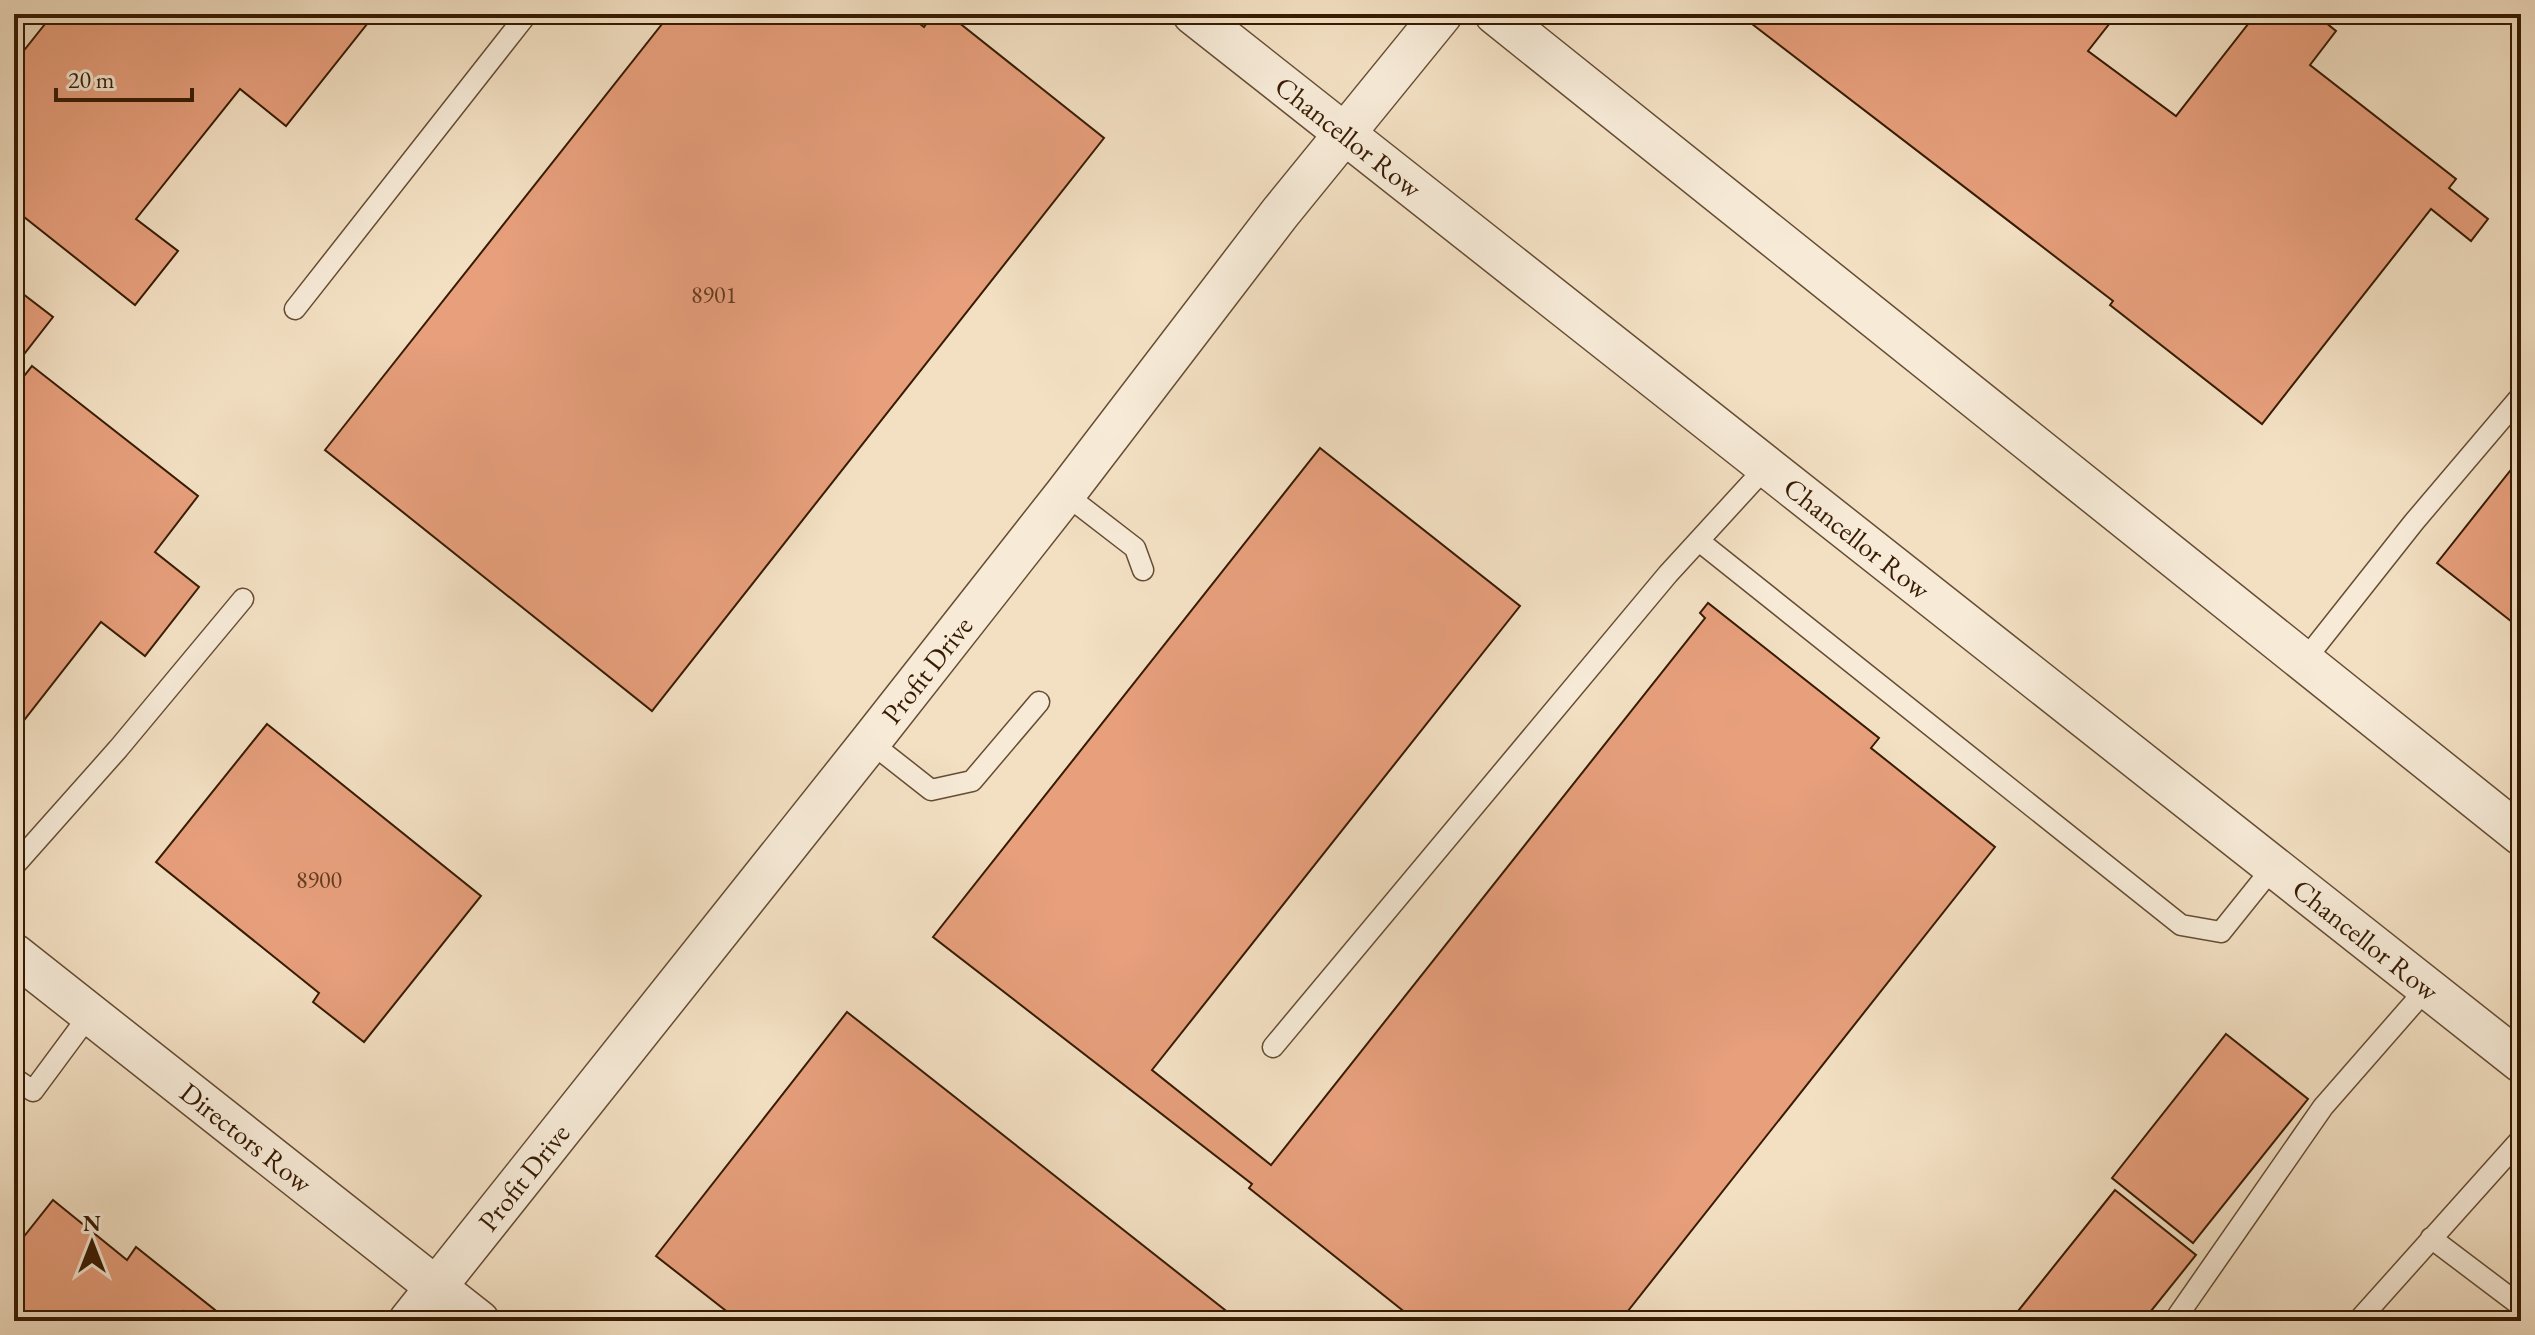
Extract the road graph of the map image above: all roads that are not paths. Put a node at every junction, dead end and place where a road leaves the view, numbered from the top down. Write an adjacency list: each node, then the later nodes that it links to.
1 (527, 14): 6 (lane)
2 (1193, 14): 5 (street, Chancellor Row)
3 (1442, 14): 5 (street, Profit Drive)
4 (1495, 14): 13 (street)
5 (1342, 134): 8 (street, Chancellor Row); 9 (street, Profit Drive)
6 (295, 309)
7 (2521, 396): 13 (lane)
8 (1766, 467): 10 (lane); 18 (street, Chancellor Row)
9 (1065, 494): 11 (lane); 15 (street, Profit Drive)
10 (1699, 541): 18 (lane); 22 (lane)
11 (1143, 570)
12 (243, 599): 17 (lane)
13 (2304, 661): 16 (street)
14 (1039, 702): 15 (lane)
15 (870, 742): 27 (street, Profit Drive)
16 (2521, 835)
17 (14, 866)
18 (2274, 866): 20 (street, Chancellor Row)
19 (14, 954): 21 (street, Directors Row)
20 (2427, 988): 23 (street, Chancellor Row); 31 (lane)
21 (90, 1014): 24 (lane); 27 (street, Directors Row)
22 (1273, 1047)
23 (2521, 1062)
24 (14, 1078)
25 (2521, 1139): 26 (lane)
26 (2431, 1238): 28 (lane); 32 (lane)
27 (436, 1288): 29 (street, Profit Drive); 30 (street, Directors Row)
28 (2521, 1306)
29 (409, 1321)
30 (479, 1321)
31 (2174, 1321)
32 (2358, 1321)

